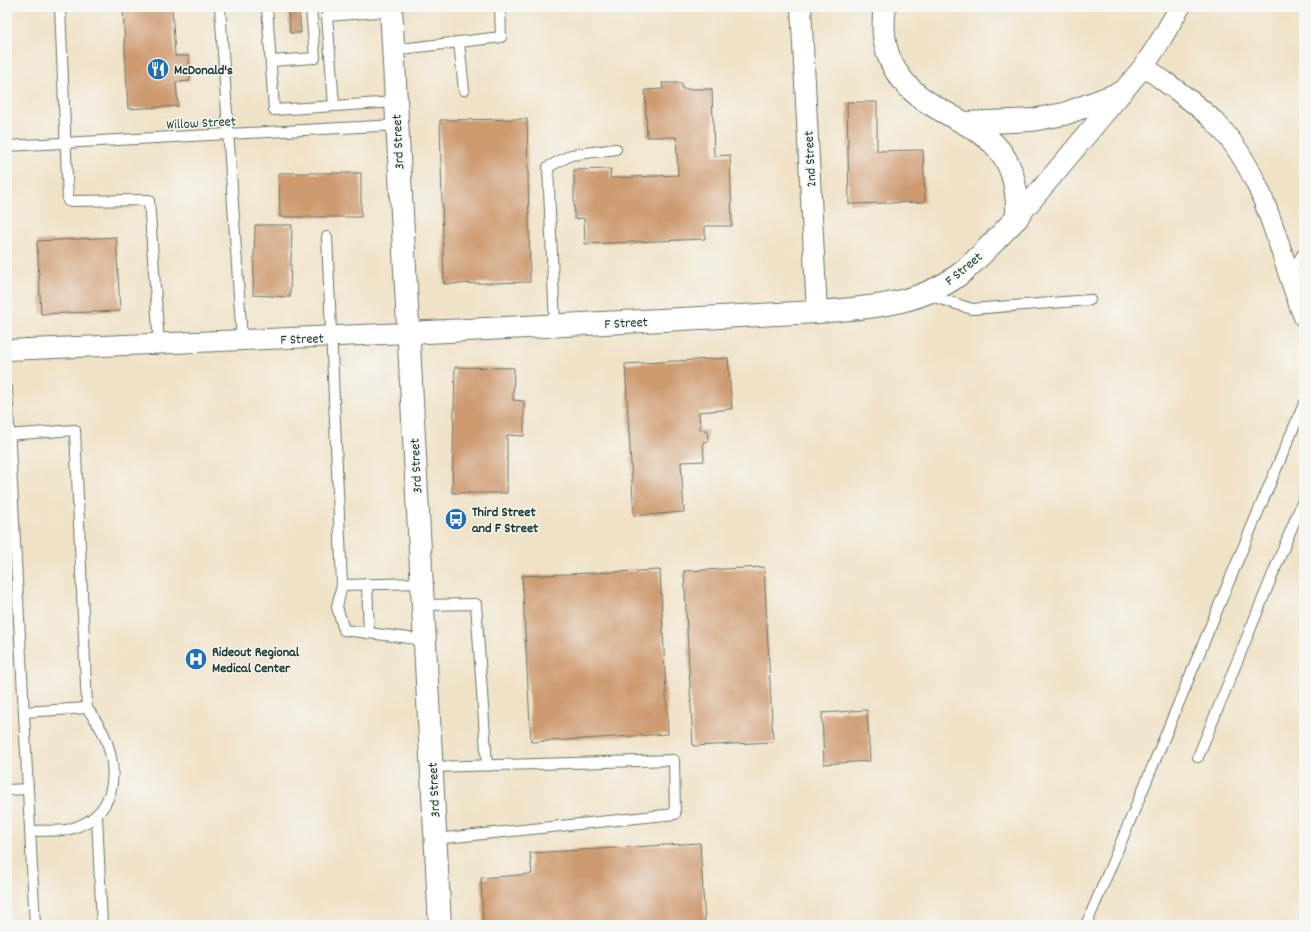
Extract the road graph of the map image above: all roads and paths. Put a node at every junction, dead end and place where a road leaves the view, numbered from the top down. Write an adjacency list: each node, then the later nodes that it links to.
1 (60, 7): 22 (lane)
2 (220, 7): 21 (lane)
3 (267, 7): 13 (lane)
4 (311, 7): 13 (lane)
5 (500, 7): 11 (lane)
6 (801, 7): 31 (street, 2nd Street)
7 (884, 7): 19 (main road)
8 (1180, 7): 14 (street, F Street)
9 (391, 9): 10 (lane); 12 (main road, 3rd Street)
10 (327, 11): 18 (lane)
11 (459, 42): 12 (lane); 15 (lane)
12 (393, 50): 17 (main road, 3rd Street)
13 (271, 61): 18 (lane)
14 (1144, 66): 16 (street, F Street); 28 (street)
15 (464, 90)
16 (1120, 93): 19 (main road); 25 (street, F Street)
17 (395, 102): 18 (lane); 20 (main road, 3rd Street)
18 (334, 105)
19 (965, 123): 25 (main road)
20 (396, 125): 21 (lane, Willow Street); 34 (main road, 3rd Street)
21 (229, 134): 22 (lane, Willow Street); 36 (lane)
22 (67, 143): 23 (lane, Willow Street); 37 (lane)
23 (7, 146)
24 (616, 149): 33 (lane)
25 (1017, 218): 29 (main road, F Street)
26 (327, 237): 35 (lane)
27 (1304, 252): 28 (lane)
28 (1289, 276): 32 (street)
29 (924, 293): 30 (lane); 31 (main road, F Street)
30 (1090, 300)
31 (816, 312): 33 (main road, F Street)
32 (1304, 317)
33 (555, 326): 34 (main road, F Street)
34 (408, 333): 35 (street, F Street); 43 (main road, 3rd Street)
35 (332, 337): 36 (street, F Street); 45 (lane)
36 (242, 341): 37 (street, F Street)
37 (159, 344): 38 (street, F Street)
38 (7, 350)
39 (7, 388): 41 (lane)
40 (1304, 404): 62 (lane)
41 (8, 435): 49 (lane); 50 (lane)
42 (1304, 498): 51 (lane)
43 (422, 582): 44 (lane); 46 (main road, 3rd Street)
44 (366, 584): 45 (lane); 47 (lane)
45 (342, 585): 47 (lane)
46 (423, 605): 48 (main road, 3rd Street); 52 (lane)
47 (370, 633): 48 (lane)
48 (425, 640): 53 (main road, 3rd Street)
49 (87, 708): 50 (lane); 56 (lane)
50 (24, 712): 54 (lane)
51 (1198, 757)
52 (487, 766): 53 (lane); 58 (lane)
53 (431, 768): 58 (main road, 3rd Street)
54 (28, 789): 55 (lane); 57 (lane)
55 (7, 790)
56 (97, 817): 57 (lane); 60 (lane)
57 (30, 831): 59 (lane)
58 (435, 839): 61 (main road, 3rd Street)
59 (35, 925)
60 (102, 925)
61 (440, 925)
62 (1086, 925)

